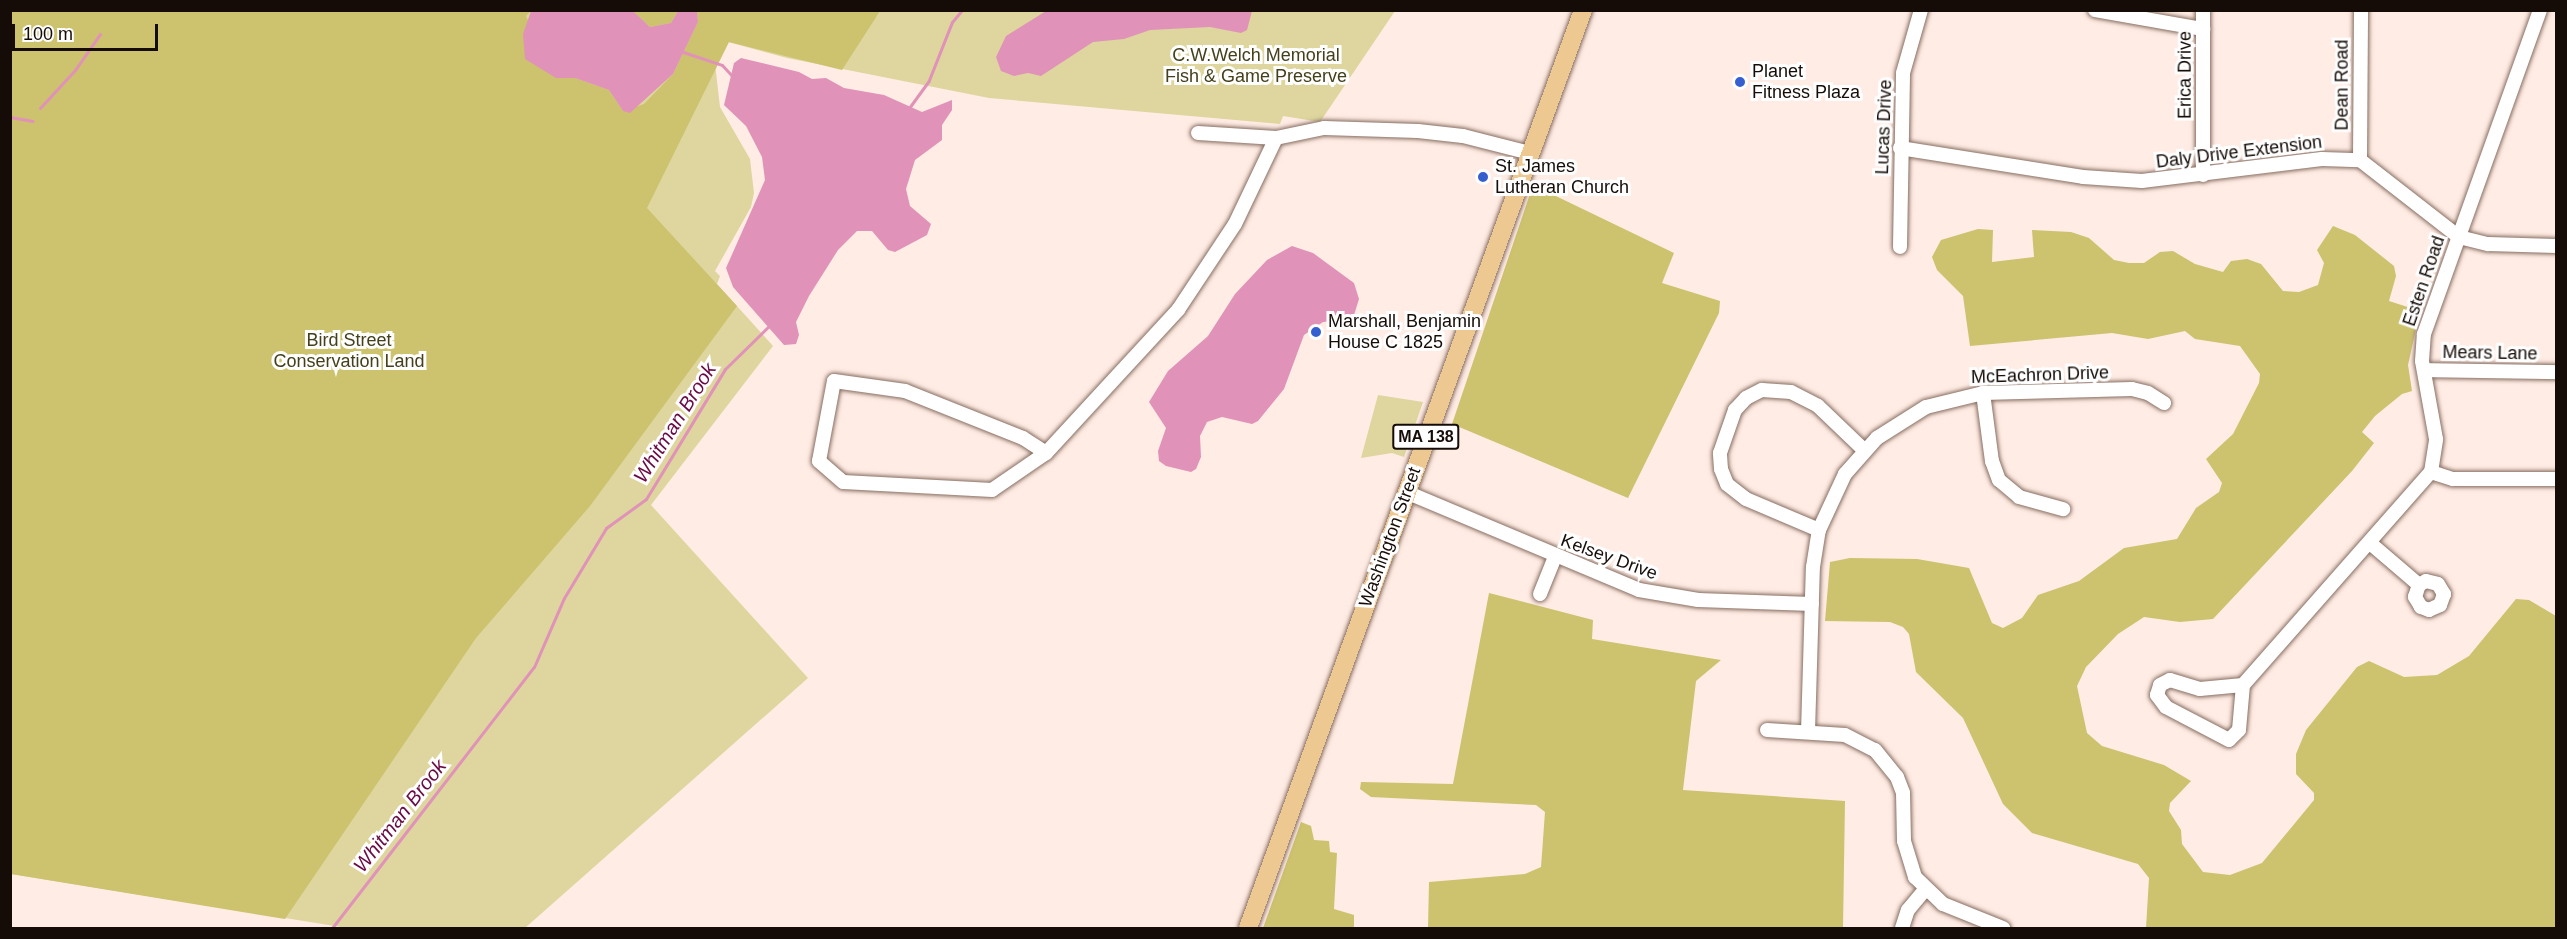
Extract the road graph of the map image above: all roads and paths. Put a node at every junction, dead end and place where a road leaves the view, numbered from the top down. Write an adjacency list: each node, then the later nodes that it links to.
1 (1583, 10): 11 (main road, Washington Street / MA 138)
2 (1921, 10): 10 (street, Lucas Drive)
3 (2096, 10): 7 (street)
4 (2203, 10): 7 (street, Erica Drive)
5 (2361, 10): 12 (street, Dean Road)
6 (2541, 10): 14 (street, Esten Road)
7 (2203, 29): 13 (street, Erica Drive)
8 (1198, 133): 9 (street)
9 (1276, 138): 11 (street); 22 (street)
10 (1900, 148): 13 (street, Daly Drive Extension); 16 (street, Lucas Drive)
11 (1530, 153): 25 (main road, Washington Street / MA 138)
12 (2360, 160): 13 (street, Daly Drive Extension); 14 (street)
13 (2203, 175)
14 (2459, 237): 15 (street); 17 (street, Esten Road)
15 (2556, 246)
16 (1900, 247)
17 (2424, 370): 18 (street, Mears Lane); 23 (street, Esten Road)
18 (2556, 372)
19 (1983, 393): 20 (street, McEachron Drive); 21 (street, McEachron Drive); 26 (street)
20 (2164, 403)
21 (1864, 450): 27 (street, McEachron Drive); 27 (street)
22 (1046, 453): 22 (street)
23 (2431, 472): 24 (street); 28 (street)
24 (2556, 479)
25 (1407, 492): 29 (street, Kelsey Drive); 37 (main road, Washington Street / MA 138)
26 (2063, 509)
27 (1819, 530): 32 (street, McEachron Drive)
28 (2370, 543): 30 (street); 33 (street)
29 (1555, 557): 31 (street); 32 (street, Kelsey Drive)
30 (2418, 585)
31 (1540, 594)
32 (1812, 604): 35 (street, McEachron Drive)
33 (2243, 685): 33 (street)
34 (1767, 730): 35 (street)
35 (1808, 732): 36 (street)
36 (1925, 890): 38 (street); 39 (street)
37 (1248, 928)
38 (1902, 928)
39 (2003, 928)

